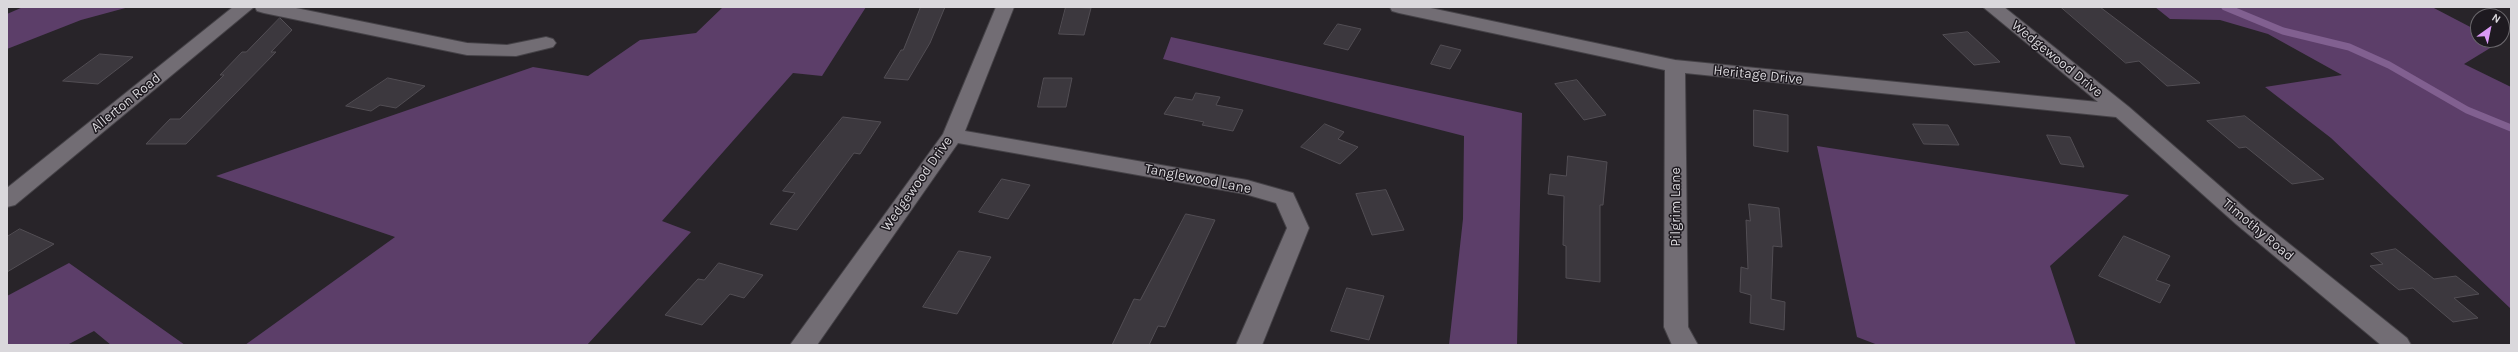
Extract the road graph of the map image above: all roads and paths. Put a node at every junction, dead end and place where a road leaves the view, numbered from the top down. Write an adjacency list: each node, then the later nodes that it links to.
1 (245, 7): 10 (street, Allerton Road)
2 (264, 7): 6 (street)
3 (1005, 7): 9 (street, Wedgewood Drive)
4 (1399, 7): 7 (street, Heritage Drive)
5 (1992, 7): 8 (street, Wedgewood Drive)
6 (546, 43)
7 (1676, 66): 8 (street, Heritage Drive); 13 (street, Pilgrim Lane)
8 (2122, 112): 14 (street, Timothy Road)
9 (953, 135): 11 (street, Wedgewood Drive); 12 (street, Tanglewood Lane)
10 (7, 200)
11 (803, 345)
12 (1249, 345)
13 (1685, 345)
14 (2398, 345)

